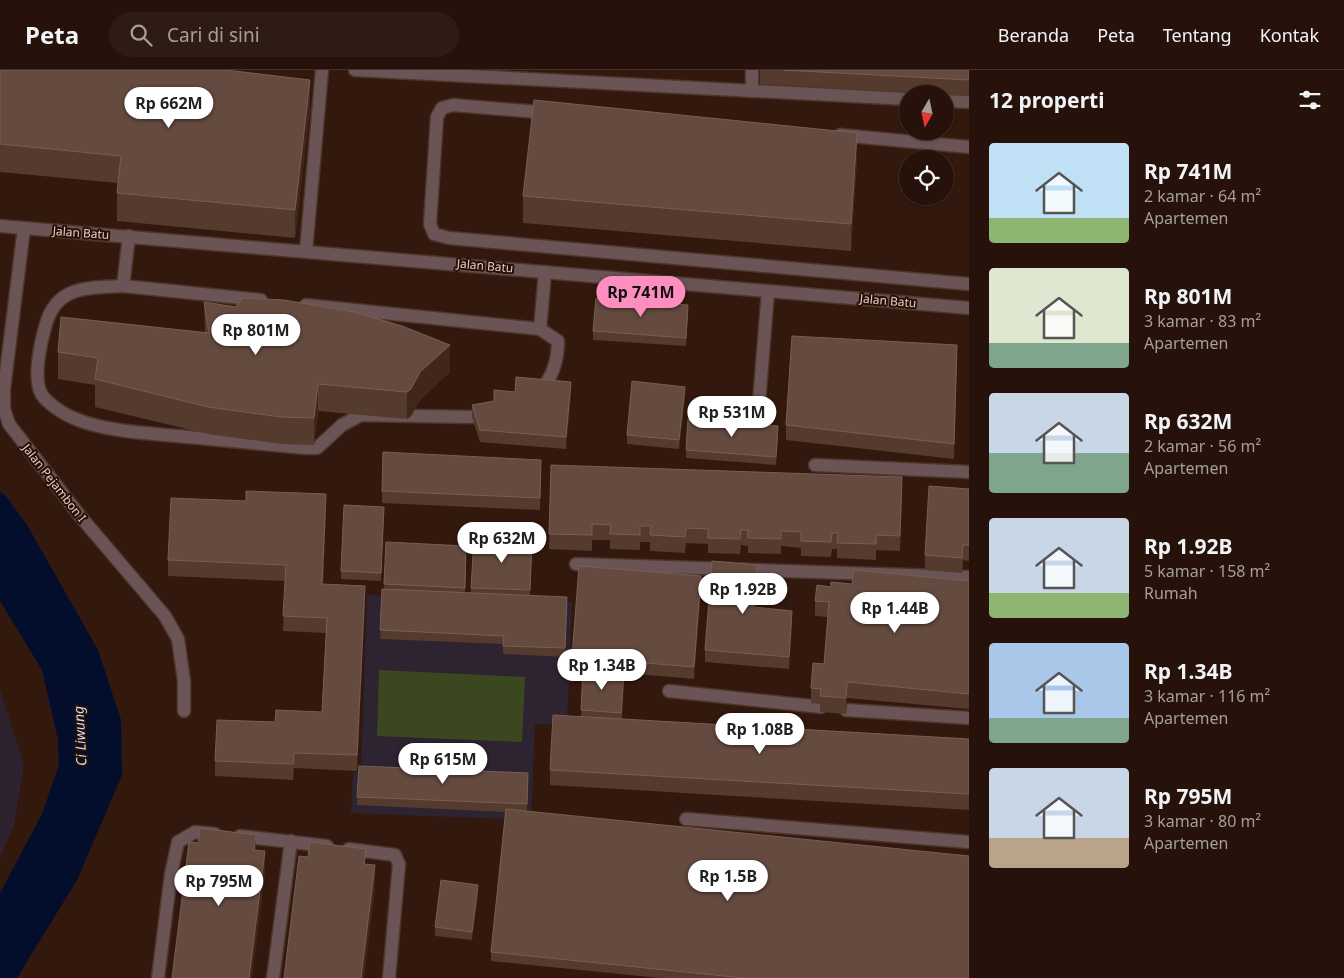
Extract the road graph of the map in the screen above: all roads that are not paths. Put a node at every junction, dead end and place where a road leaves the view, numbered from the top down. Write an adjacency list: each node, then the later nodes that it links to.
1 (322, 70): 15 (street)
2 (355, 70): 4 (street)
3 (752, 70): 5 (street)
4 (538, 74): 5 (street)
5 (752, 91): 6 (street)
6 (899, 99)
7 (954, 101): 8 (street)
8 (969, 102)
9 (560, 113): 17 (street)
10 (831, 134): 11 (street)
11 (969, 147)
12 (0, 226): 13 (street, Jalan Batu)
13 (24, 228): 14 (street, Jalan Batu); 34 (street, Jalan Pejambon I)
14 (129, 236): 15 (street, Jalan Batu); 18 (street)
15 (306, 251): 16 (street, Jalan Batu)
16 (545, 272): 19 (street, Jalan Batu); 23 (street)
17 (969, 284)
18 (123, 286): 20 (street); 25 (street)
19 (768, 291): 22 (street, Jalan Batu); 26 (street)
20 (272, 301)
21 (292, 303): 23 (street)
22 (969, 308)
23 (540, 329): 24 (street)
24 (523, 398)
25 (498, 408)
26 (758, 414)
27 (814, 465): 28 (street)
28 (969, 472)
29 (576, 564): 30 (street)
30 (969, 577)
31 (669, 691): 32 (street)
32 (821, 708)
33 (846, 710): 35 (street)
34 (184, 711)
35 (969, 718)
36 (686, 819): 38 (street)
37 (291, 841): 39 (street); 40 (street); 41 (street)
38 (969, 842)
39 (158, 978)
40 (273, 978)
41 (388, 978)

